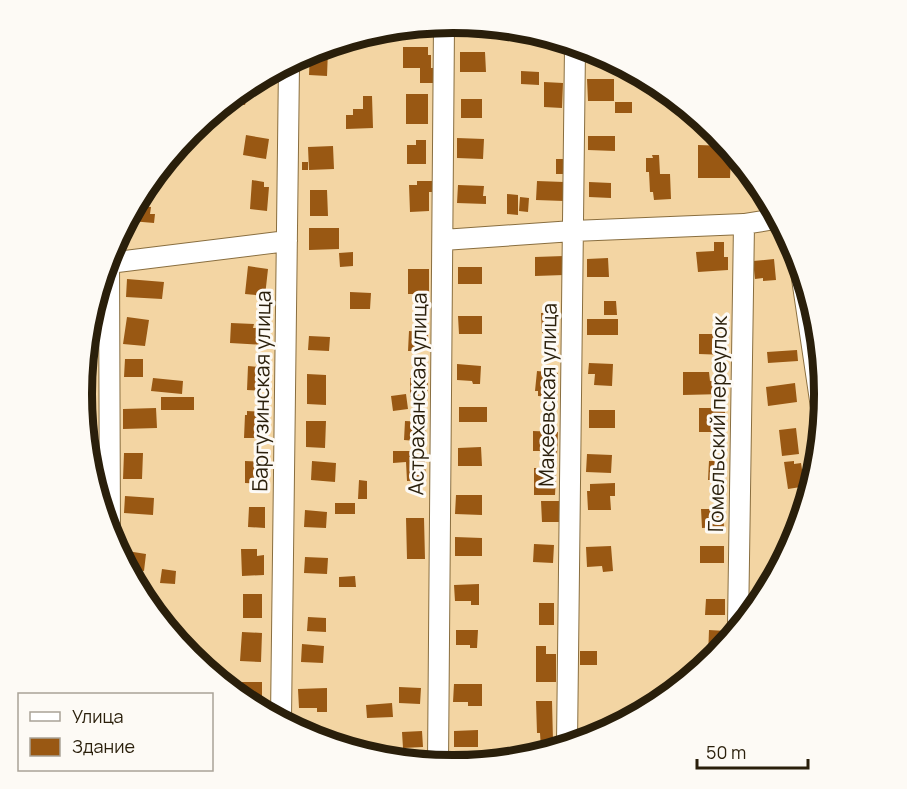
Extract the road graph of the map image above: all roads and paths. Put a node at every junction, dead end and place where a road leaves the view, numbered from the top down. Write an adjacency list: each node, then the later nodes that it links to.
1 (444, 33): 7 (street, Астраханская улица)
2 (575, 54): 6 (street, Макеевская улица)
3 (290, 72): 8 (street, Баргузинская улица)
4 (770, 220): 5 (street)
5 (744, 224): 6 (street); 12 (street, Гомельский переулок)
6 (573, 231): 7 (street); 14 (street, Макеевская улица)
7 (443, 240): 15 (street, Астраханская улица)
8 (287, 241): 9 (street); 13 (street, Баргузинская улица)
9 (118, 260)
10 (109, 284): 11 (street)
11 (110, 507)
12 (738, 617)
13 (281, 712)
14 (567, 738)
15 (438, 755)

